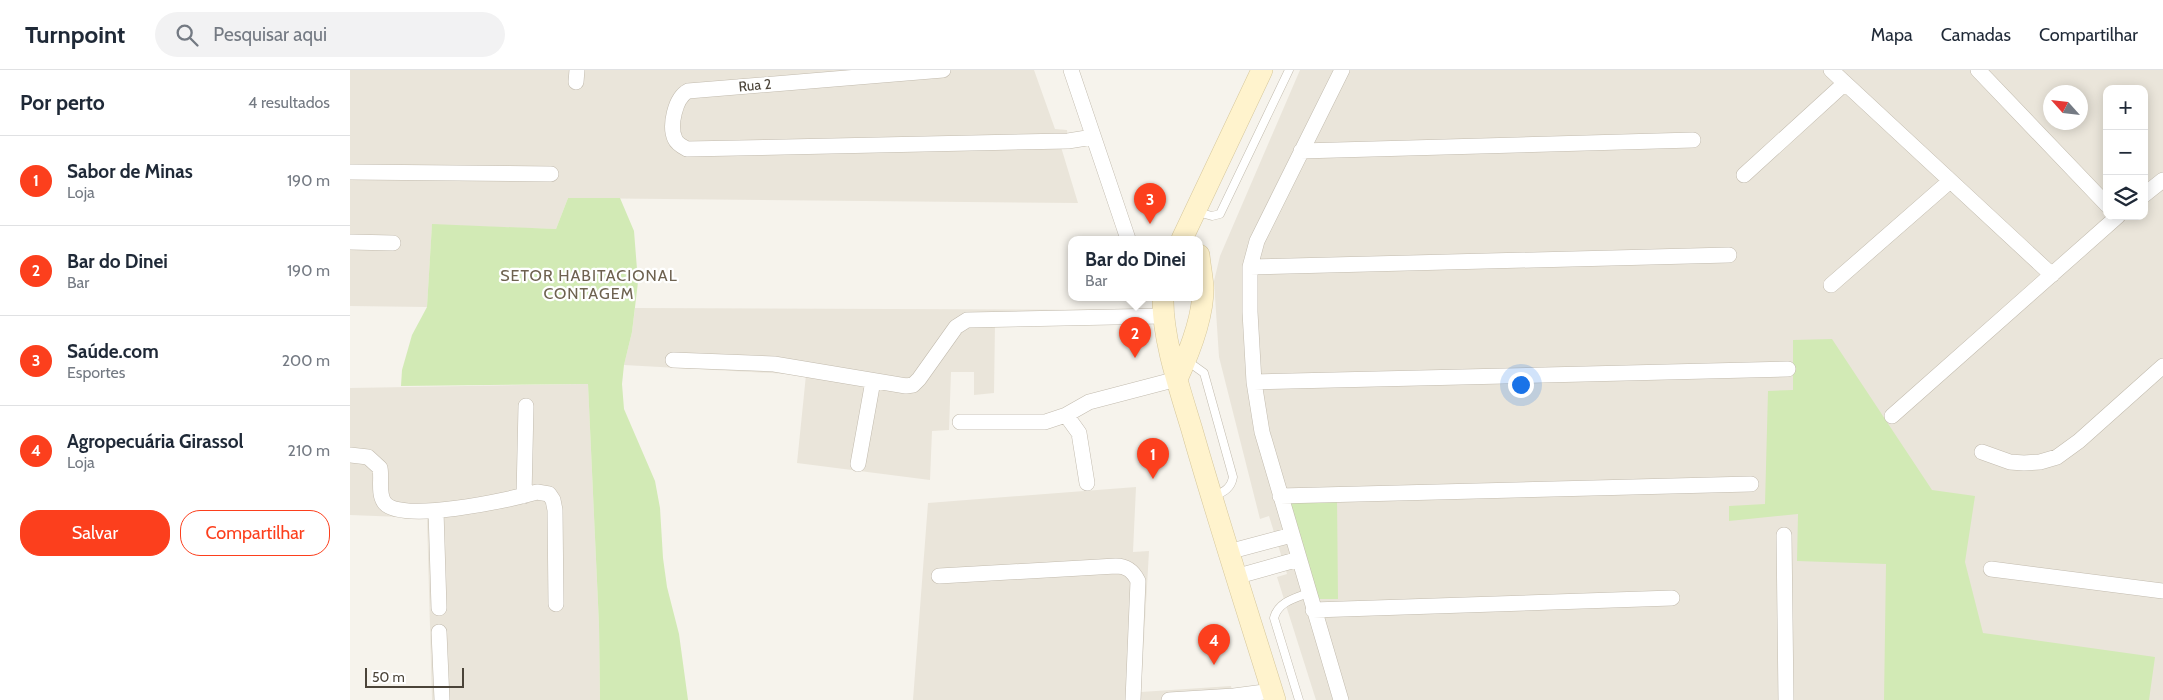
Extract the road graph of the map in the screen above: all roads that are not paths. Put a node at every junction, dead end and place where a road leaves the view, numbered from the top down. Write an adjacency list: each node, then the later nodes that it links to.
1 (943, 70): 9 (street, Rua 2)
2 (1071, 70): 9 (street)
3 (1262, 70): 19 (main road)
4 (1289, 70): 19 (lane)
5 (1342, 70): 11 (street)
6 (1831, 70): 8 (street)
7 (1978, 70): 18 (street)
8 (1845, 83): 14 (street); 16 (street)
9 (1093, 137): 21 (street)
10 (1693, 140): 11 (street)
11 (1301, 151): 27 (street)
12 (350, 172): 13 (street)
13 (551, 174)
14 (1744, 175)
15 (2163, 180): 17 (street)
16 (1950, 181): 28 (street); 29 (street)
17 (2148, 192)
18 (2103, 201)
19 (1201, 204): 22 (main road); 23 (main road)
20 (2114, 220): 28 (street)
21 (1127, 236)
22 (1184, 236)
23 (1198, 236)
24 (350, 242): 25 (street)
25 (393, 242)
26 (1729, 255): 27 (street)
27 (1250, 267): 38 (street)
28 (2052, 275): 41 (street)
29 (1832, 285)
30 (1202, 301): 32 (main road)
31 (1163, 312): 32 (main road); 35 (main road); 37 (street)
32 (1197, 321): 35 (main road)
33 (673, 360): 37 (street)
34 (2163, 366): 43 (street)
35 (1181, 369): 40 (street); 53 (main road)
36 (1788, 369): 38 (street)
37 (873, 381): 45 (street)
38 (1254, 382): 49 (street)
39 (526, 406): 48 (street)
40 (1066, 415): 42 (street); 46 (street)
41 (1892, 416)
42 (960, 422)
43 (1982, 452)
44 (350, 455): 50 (street)
45 (858, 464)
46 (1088, 483)
47 (1751, 484): 49 (street)
48 (524, 496): 50 (street); 61 (street)
49 (1280, 496): 51 (street)
50 (436, 512): 62 (street)
51 (1292, 535): 53 (street); 54 (street)
52 (1784, 535): 71 (street)
53 (1228, 552): 57 (main road)
54 (1299, 559): 57 (street); 59 (street)
55 (1991, 569): 58 (street)
56 (939, 576): 67 (street)
57 (1235, 577): 65 (main road)
58 (2163, 591)
59 (1308, 593): 63 (street); 69 (lane)
60 (1672, 598): 63 (street)
61 (556, 604)
62 (439, 608)
63 (1313, 610): 70 (street)
64 (439, 632): 66 (street)
65 (1273, 695): 68 (street)
66 (442, 700)
67 (1133, 700)
68 (1169, 700)
69 (1299, 700)
70 (1341, 700)
71 (1786, 700)

